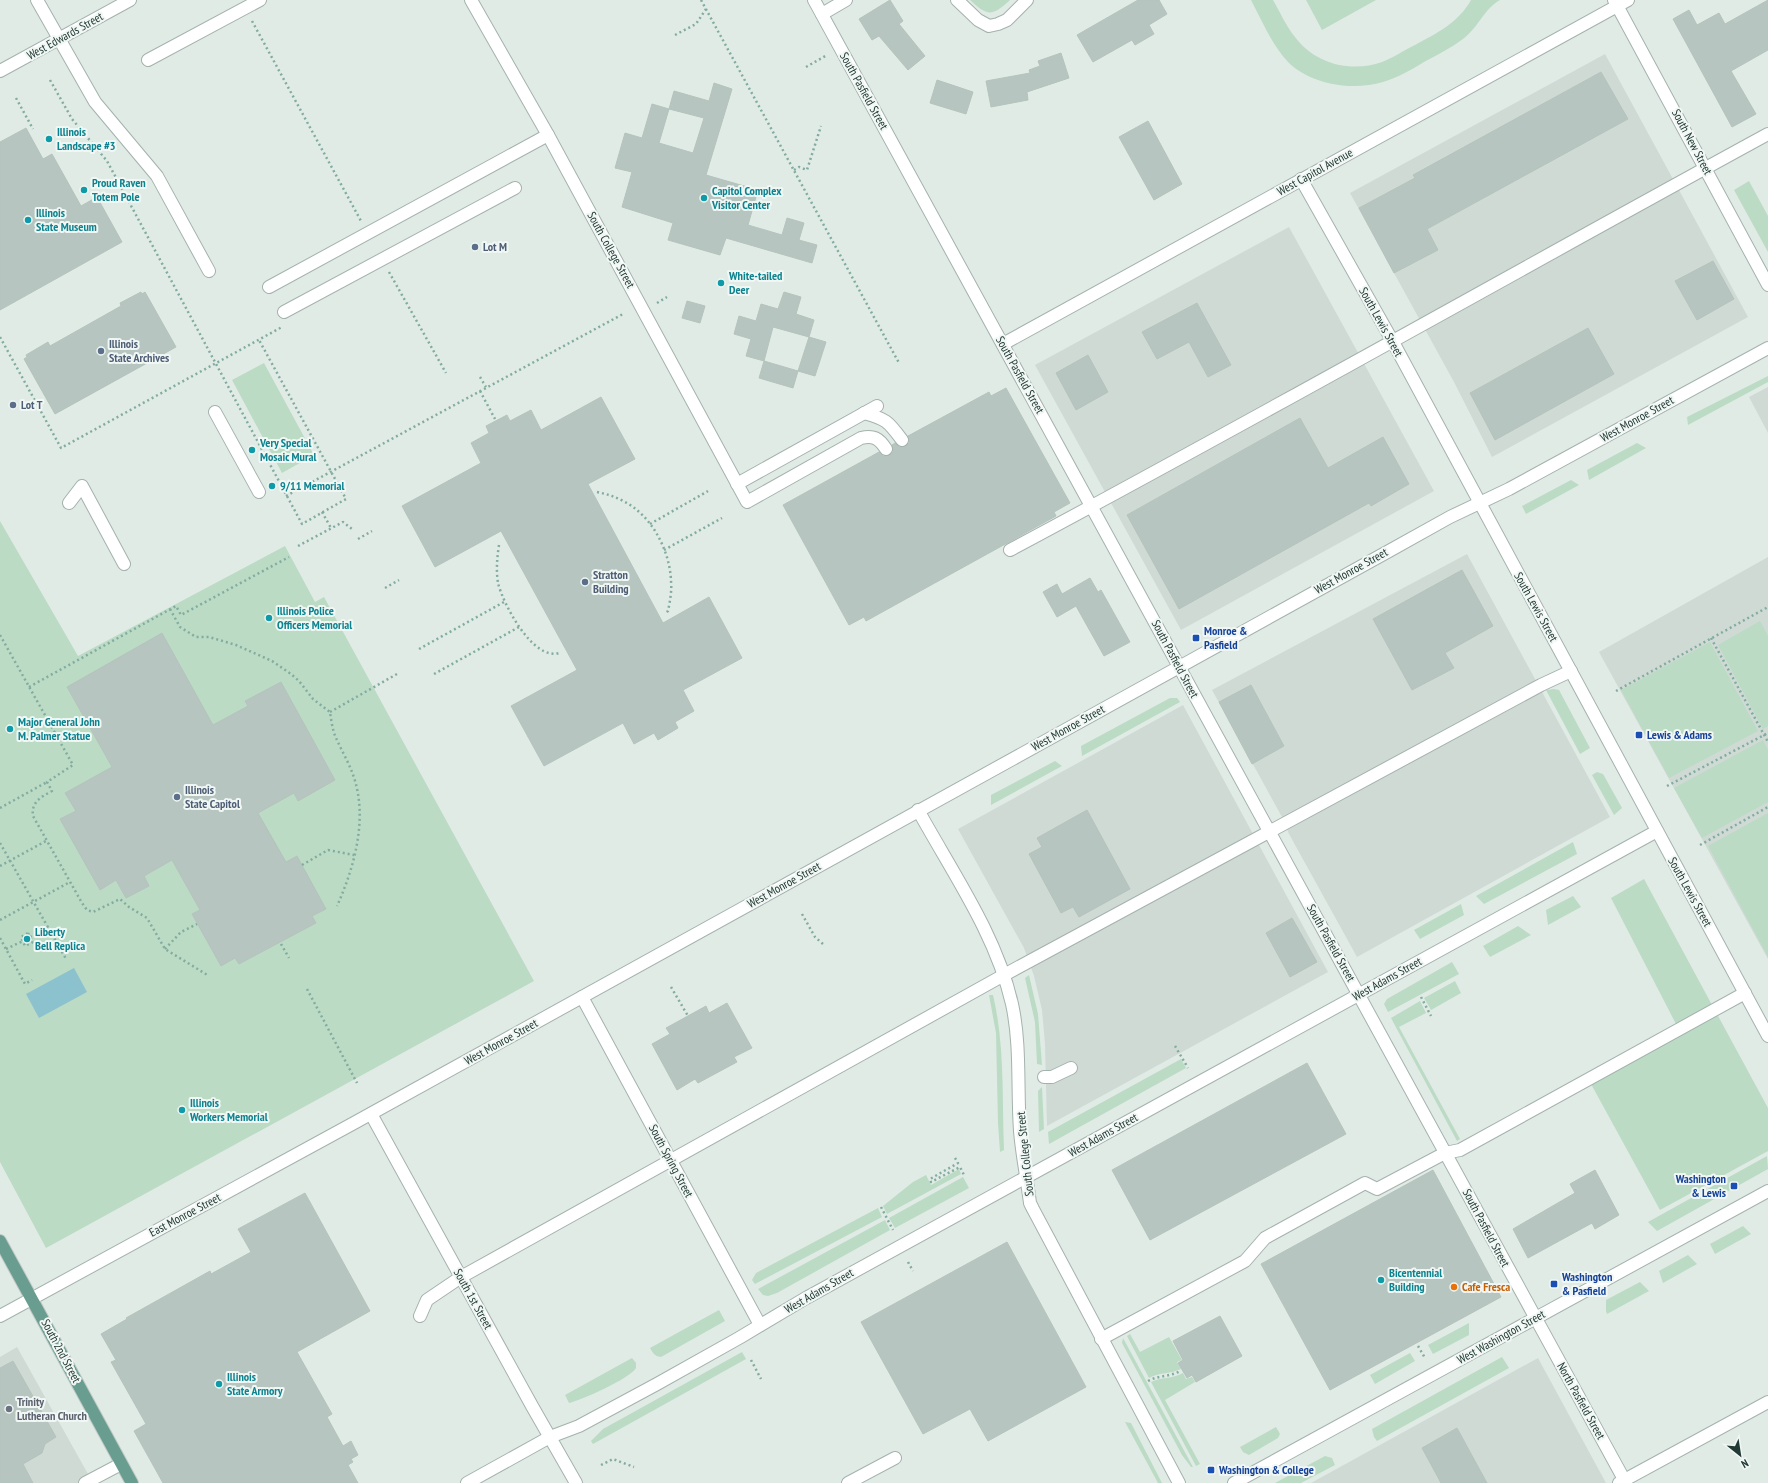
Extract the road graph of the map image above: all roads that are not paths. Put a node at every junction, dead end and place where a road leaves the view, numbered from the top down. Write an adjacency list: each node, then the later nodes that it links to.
1 (37, 0): 11 (street)
2 (130, 0): 11 (street, West Edwards Street)
3 (471, 0): 15 (street, South College Street)
4 (814, 0): 10 (street, South Pasfield Street)
5 (846, 0): 10 (street)
6 (957, 0): 7 (street)
7 (1027, 0)
8 (256, 1): 12 (street)
9 (1620, 2): 16 (street, South New Street); 17 (street, West Capitol Avenue)
10 (822, 14): 24 (street, South Pasfield Street)
11 (59, 39): 13 (street, West Edwards Street); 19 (street)
12 (148, 60)
13 (0, 72)
14 (1768, 134): 16 (street)
15 (548, 135): 21 (street); 31 (street, South College Street)
16 (1706, 168): 20 (street, South New Street); 23 (street)
17 (1301, 179): 23 (street, South Lewis Street); 24 (street, West Capitol Avenue)
18 (515, 188): 22 (street)
19 (209, 271)
20 (1768, 284)
21 (269, 287)
22 (284, 312)
23 (1392, 342): 34 (street, South Lewis Street); 35 (street)
24 (1003, 344): 35 (street, South Pasfield Street)
25 (1768, 348): 34 (street, West Monroe Street)
26 (877, 406): 28 (street)
27 (215, 412): 32 (street)
28 (864, 413): 29 (street); 31 (street)
29 (902, 440)
30 (886, 449): 31 (street, South College Street)
31 (737, 484)
32 (259, 492)
33 (69, 503): 37 (street)
34 (1480, 504): 38 (street, West Monroe Street); 39 (street, South Lewis Street)
35 (1092, 506): 36 (street); 38 (street, South Pasfield Street)
36 (1010, 550)
37 (124, 564)
38 (1178, 667): 40 (street, West Monroe Street); 42 (street, South Pasfield Street)
39 (1571, 671): 41 (street, South Lewis Street); 42 (street)
40 (918, 810): 43 (street, South College Street); 46 (street, West Monroe Street)
41 (1656, 831): 44 (street, South Lewis Street); 45 (street, West Adams Street)
42 (1269, 832): 43 (street); 45 (street, South Pasfield Street)
43 (1004, 975): 52 (street); 53 (street, South College Street)
44 (1745, 993): 47 (street, South Lewis Street); 51 (street)
45 (1359, 994): 51 (street, South Pasfield Street); 53 (street, West Adams Street)
46 (582, 997): 50 (street, West Monroe Street); 52 (street, South Spring Street)
47 (1768, 1036)
48 (1070, 1068): 49 (street)
49 (1044, 1077)
50 (371, 1114): 56 (street, South 1st Street); 57 (street, East Monroe Street)
51 (1445, 1153): 60 (street, South Pasfield Street); 62 (street)
52 (671, 1160): 56 (street); 61 (street, South Spring Street)
53 (1026, 1177): 61 (street, West Adams Street); 62 (street, South College Street)
54 (1768, 1191): 60 (street, West Washington Street)
55 (0, 1241): 57 (main road, South 2nd Street)
56 (460, 1277): 59 (street); 64 (street, South 1st Street)
57 (32, 1298): 58 (street, East Monroe Street); 66 (main road, South 2nd Street)
58 (0, 1316)
59 (420, 1316)
60 (1535, 1318): 67 (street, North Pasfield Street); 74 (street, West Washington Street)
61 (760, 1325): 64 (street, West Adams Street)
62 (1101, 1339): 73 (street, South College Street)
63 (1768, 1402): 67 (street)
64 (550, 1437): 70 (street, West Adams Street); 71 (street, South 1st Street)
65 (895, 1458): 72 (street)
66 (121, 1464): 68 (street); 69 (main road, South 2nd Street)
67 (1623, 1482)
68 (85, 1483)
69 (132, 1483)
70 (467, 1483)
71 (576, 1483)
72 (848, 1483)
73 (1179, 1483)
74 (1234, 1483)

